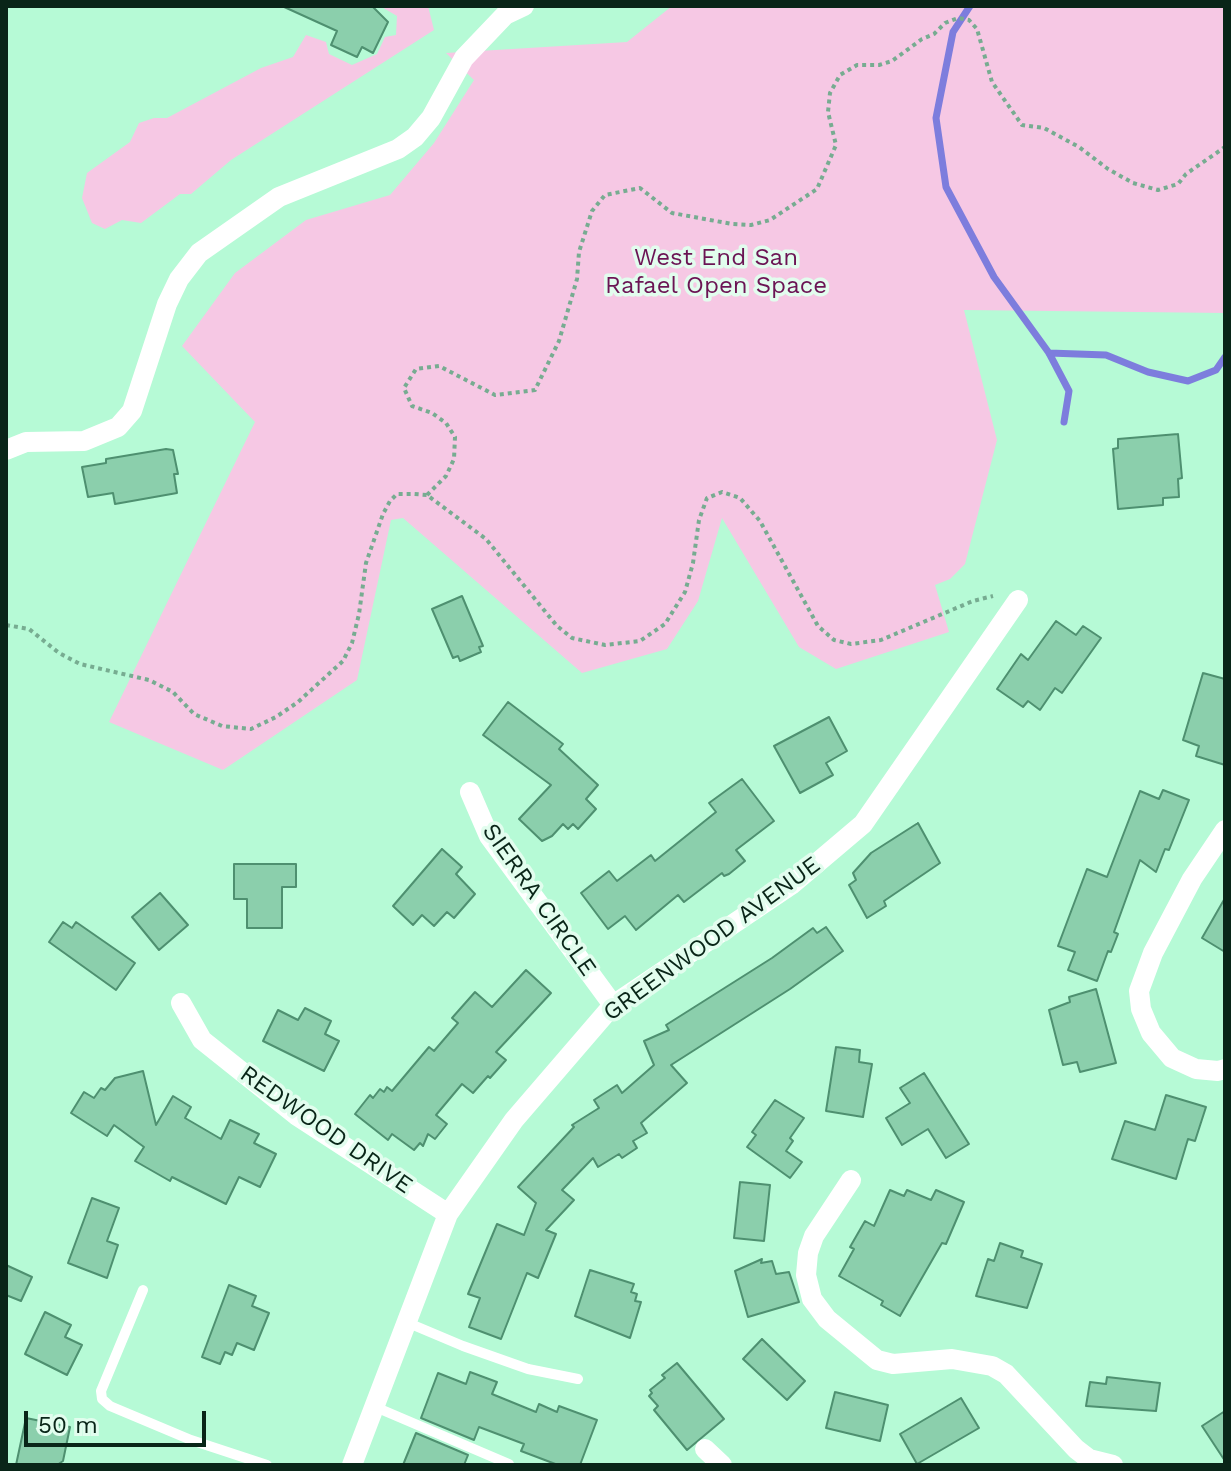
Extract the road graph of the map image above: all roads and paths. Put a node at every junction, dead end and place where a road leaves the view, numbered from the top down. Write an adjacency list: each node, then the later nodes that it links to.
1 (524, 6): 3 (street)
2 (1225, 147): 4 (path)
3 (6, 450)
4 (427, 495): 5 (path); 6 (path)
5 (1018, 600): 10 (street, GREENWOOD AVENUE)
6 (6, 625)
7 (470, 792): 10 (street, SIERRA CIRCLE)
8 (1225, 830): 11 (street)
9 (181, 1003): 13 (street, REDWOOD DRIVE)
10 (613, 1005): 13 (street, GREENWOOD AVENUE)
11 (1225, 1069)
12 (851, 1180): 23 (street)
13 (448, 1214): 15 (street, GREENWOOD AVENUE)
14 (143, 1290): 20 (lane)
15 (406, 1322): 16 (lane); 17 (street, GREENWOOD AVENUE)
16 (578, 1379)
17 (373, 1406): 19 (lane); 21 (street, GREENWOOD AVENUE)
18 (705, 1449): 22 (street)
19 (509, 1464)
20 (267, 1465)
21 (352, 1465)
22 (722, 1465)
23 (1113, 1465)

